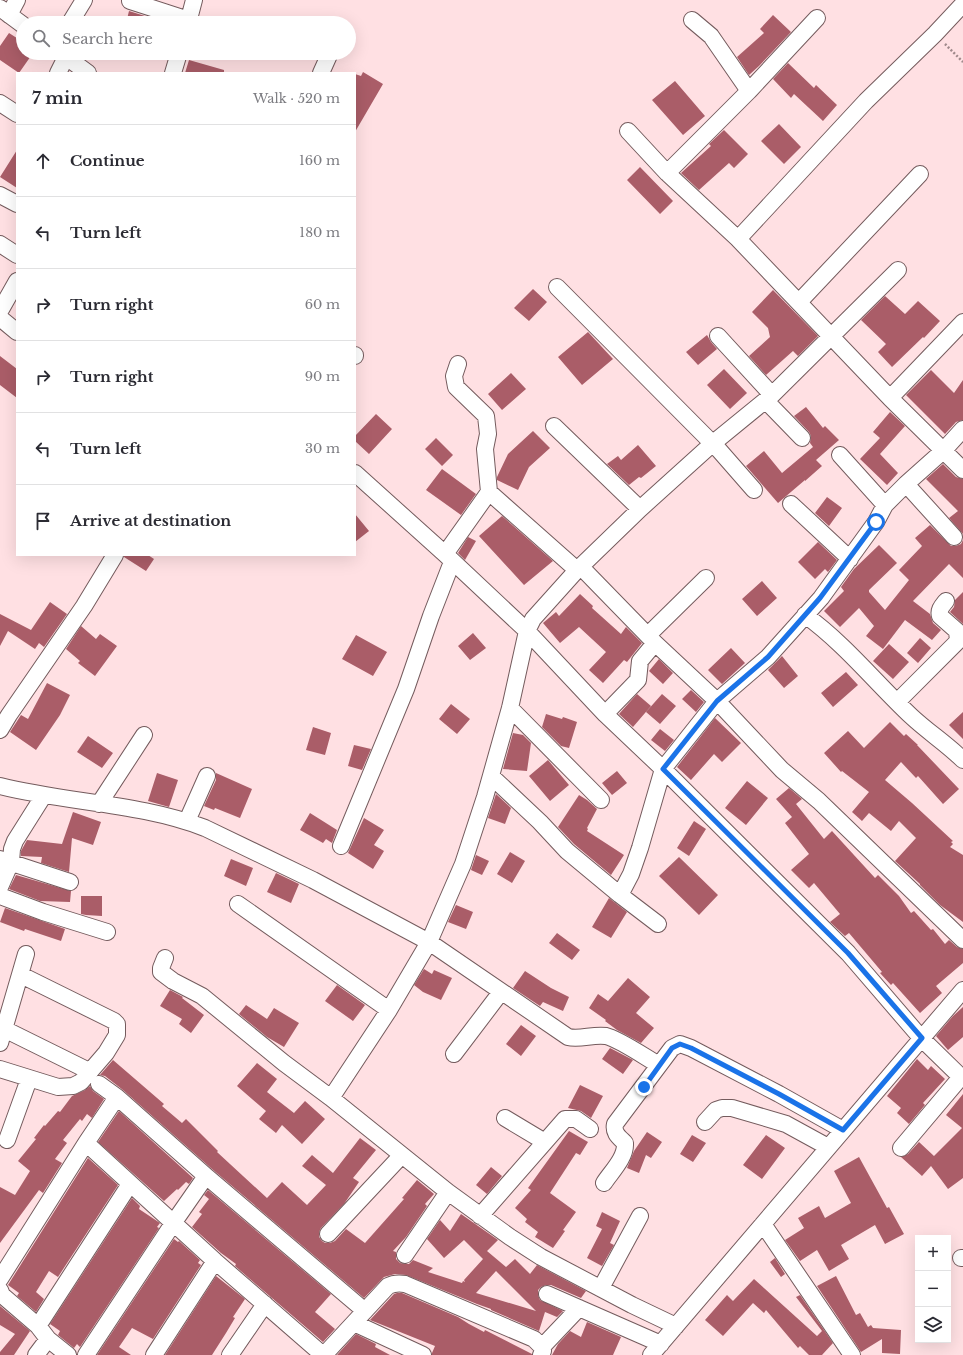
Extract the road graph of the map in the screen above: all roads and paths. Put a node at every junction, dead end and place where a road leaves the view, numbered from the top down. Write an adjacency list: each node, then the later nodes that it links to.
1 (17, 0): 6 (street)
2 (84, 0): 7 (street)
3 (194, 0): 9 (street)
4 (130, 1): 8 (street)
5 (963, 4): 13 (street)
6 (4, 11): 11 (street)
7 (74, 16)
8 (174, 16)
9 (189, 16)
10 (817, 18): 23 (street)
11 (16, 20)
12 (692, 20): 23 (street)
13 (935, 34): 18 (path); 31 (street)
14 (62, 60): 19 (street)
15 (70, 60): 20 (street)
16 (177, 60): 21 (street)
17 (327, 60): 22 (street)
18 (963, 62)
19 (58, 72)
20 (87, 72)
21 (174, 72)
22 (321, 72)
23 (749, 91): 27 (street)
24 (0, 103): 25 (street)
25 (16, 113)
26 (628, 131): 27 (street)
27 (668, 173): 31 (street)
28 (920, 174): 37 (street)
29 (0, 194): 30 (street)
30 (16, 203)
31 (738, 239): 37 (street)
32 (0, 244): 33 (street)
33 (16, 254)
34 (898, 270): 43 (street)
35 (16, 282): 38 (street)
36 (557, 287): 50 (street)
37 (799, 302): 43 (street)
38 (0, 311)
39 (0, 318): 41 (street)
40 (963, 322): 46 (street)
41 (10, 331)
42 (718, 336): 45 (street)
43 (832, 336): 45 (street); 46 (street)
44 (458, 364): 57 (street)
45 (769, 398): 49 (street); 50 (street)
46 (890, 398): 51 (street)
47 (554, 426): 60 (street)
48 (963, 429): 51 (street)
49 (802, 438)
50 (712, 444): 56 (street); 60 (street)
51 (943, 450): 53 (street); 55 (street)
52 (840, 455): 59 (street)
53 (963, 470)
54 (356, 474): 63 (street)
55 (906, 484): 59 (street); 61 (street)
56 (754, 490)
57 (489, 492): 63 (street); 65 (street)
58 (791, 504): 64 (street)
59 (885, 505): 64 (street)
60 (640, 508): 65 (street)
61 (954, 537)
62 (114, 556): 75 (street)
63 (448, 558): 69 (street); 86 (street)
64 (850, 558): 68 (street)
65 (579, 569): 69 (street); 70 (street)
66 (706, 578): 70 (street)
67 (946, 601): 72 (street)
68 (805, 615): 71 (street); 72 (street)
69 (527, 632): 73 (street); 74 (street)
70 (651, 639): 71 (street); 74 (street)
71 (717, 701): 78 (street); 95 (street)
72 (897, 702): 77 (street)
73 (510, 708): 80 (street); 83 (street)
74 (605, 714): 78 (street)
75 (0, 730)
76 (144, 735): 84 (street)
77 (962, 755)
78 (663, 769): 90 (street); 104 (street)
79 (207, 776): 85 (street)
80 (491, 776): 90 (street); 96 (street)
81 (0, 786): 82 (street)
82 (44, 795): 84 (street); 87 (street)
83 (601, 800)
84 (99, 804): 85 (street)
85 (187, 821): 96 (street)
86 (341, 846)
87 (6, 861): 88 (street); 89 (street)
88 (70, 882)
89 (0, 887)
90 (620, 895): 93 (street)
91 (0, 896): 94 (street)
92 (238, 904): 102 (street)
93 (658, 924)
94 (107, 932)
95 (963, 940)
96 (429, 942): 101 (street); 102 (street)
97 (26, 954): 99 (street)
98 (165, 958): 112 (street)
99 (21, 975): 103 (street); 108 (street)
100 (963, 990): 104 (street)
101 (501, 992): 105 (street); 106 (street)
102 (389, 1010): 112 (street)
103 (2, 1036): 108 (street)
104 (922, 1038): 109 (street); 116 (street)
105 (454, 1054)
106 (658, 1065): 116 (street); 124 (street)
107 (0, 1069): 110 (street)
108 (94, 1077): 110 (street); 111 (street)
109 (962, 1078): 121 (street)
110 (29, 1079): 117 (street)
111 (117, 1097): 119 (street); 123 (street)
112 (331, 1098): 122 (street)
113 (505, 1118): 118 (street)
114 (705, 1122): 120 (street)
115 (590, 1129): 118 (street)
116 (843, 1130): 120 (street)
117 (7, 1140)
118 (545, 1142): 127 (street)
119 (86, 1143): 125 (street); 134 (street)
120 (828, 1147): 130 (street)
121 (901, 1148)
122 (402, 1155): 126 (street); 131 (street)
123 (206, 1176): 129 (street); 140 (street)
124 (604, 1183)
125 (130, 1184): 129 (street); 142 (street)
126 (448, 1192): 127 (street); 132 (street)
127 (480, 1216): 135 (street)
128 (640, 1216): 135 (street)
129 (174, 1222): 133 (street); 149 (street)
130 (763, 1224): 143 (street); 154 (street)
131 (328, 1234)
132 (405, 1254)
133 (216, 1261): 138 (street); 150 (street)
134 (0, 1279)
135 (601, 1288): 143 (street)
136 (0, 1290): 142 (street)
137 (547, 1294): 139 (street)
138 (265, 1304): 151 (street); 152 (street)
139 (579, 1308): 145 (street); 146 (street)
140 (365, 1311): 141 (street); 146 (street)
141 (354, 1323): 152 (street); 153 (street)
142 (38, 1326): 144 (street)
143 (676, 1326): 145 (street)
144 (48, 1339): 147 (street); 148 (street)
145 (656, 1349)
146 (541, 1351)
147 (36, 1355)
148 (68, 1355)
149 (86, 1355)
150 (154, 1355)
151 (230, 1355)
152 (324, 1355)
153 (423, 1355)
154 (852, 1355)

